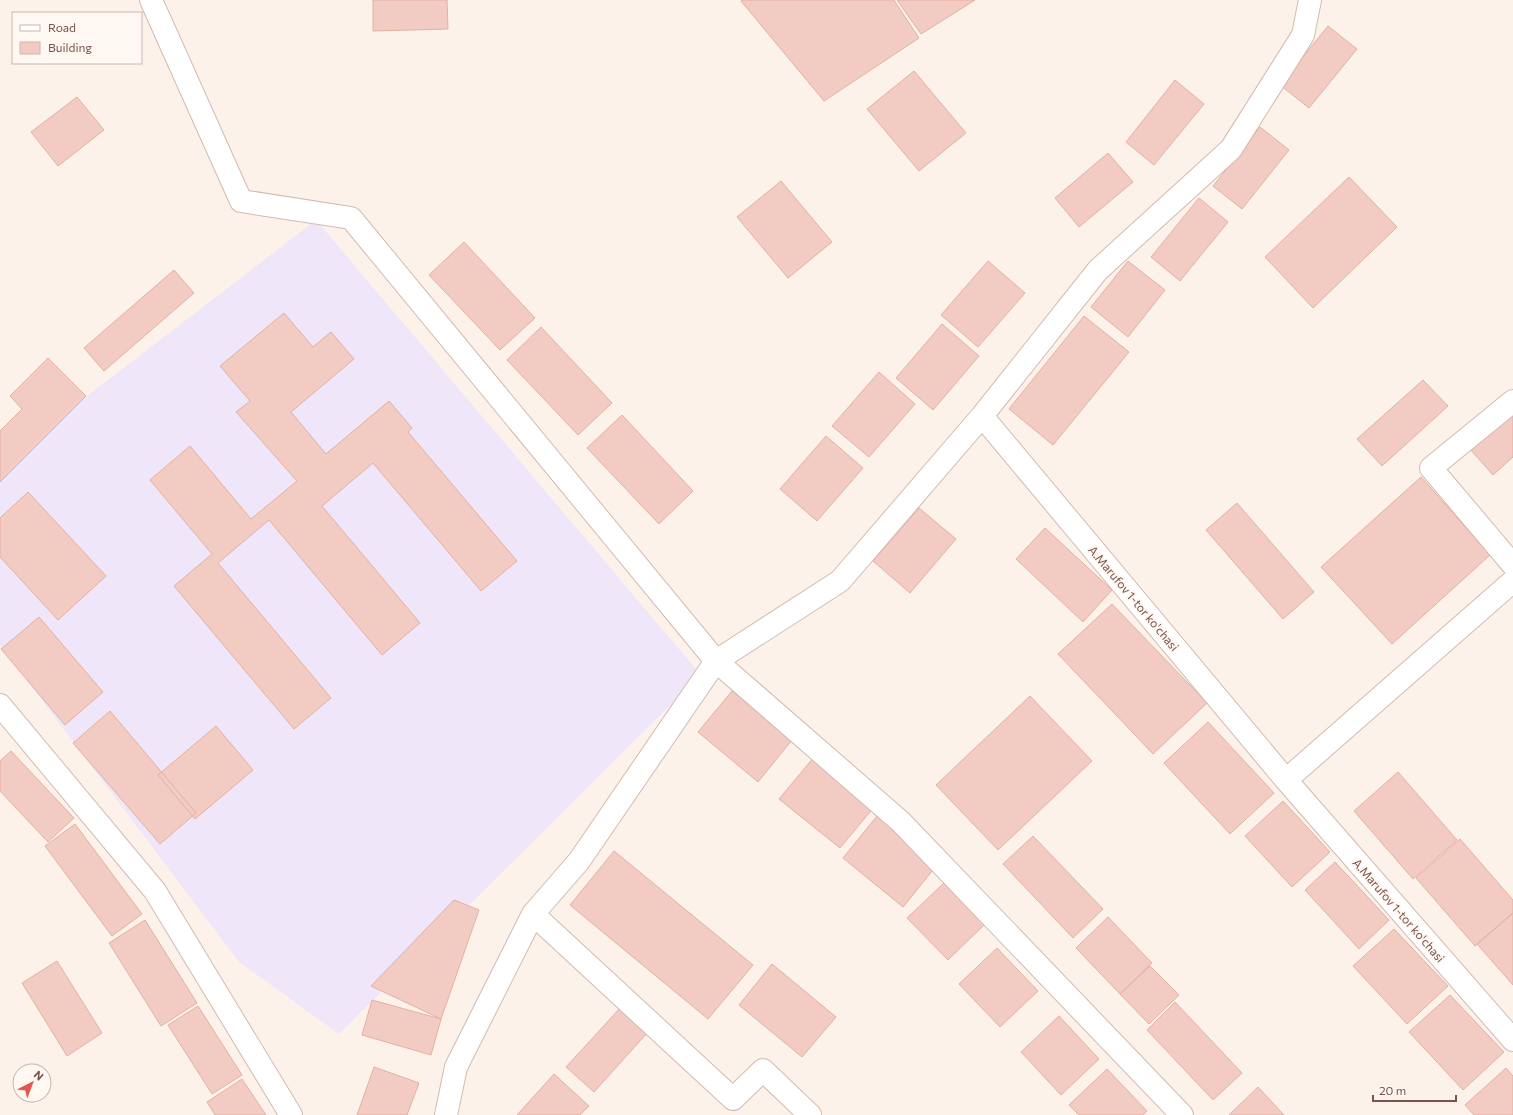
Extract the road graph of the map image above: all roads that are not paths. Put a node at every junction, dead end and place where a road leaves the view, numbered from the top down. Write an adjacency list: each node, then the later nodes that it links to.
1 (151, 0): 7 (street)
2 (1310, 0): 4 (street)
3 (1513, 401): 5 (street)
4 (982, 416): 7 (street); 9 (street, A.Marufov 1-tor ko'chasi)
5 (1513, 565)
6 (1513, 581): 9 (street)
7 (716, 661): 10 (street); 15 (street)
8 (0, 705): 12 (street)
9 (1286, 780): 11 (street, A.Marufov 1-tor ko'chasi)
10 (533, 914): 13 (street); 14 (street)
11 (1513, 1040)
12 (291, 1115)
13 (446, 1115)
14 (810, 1115)
15 (1182, 1115)

